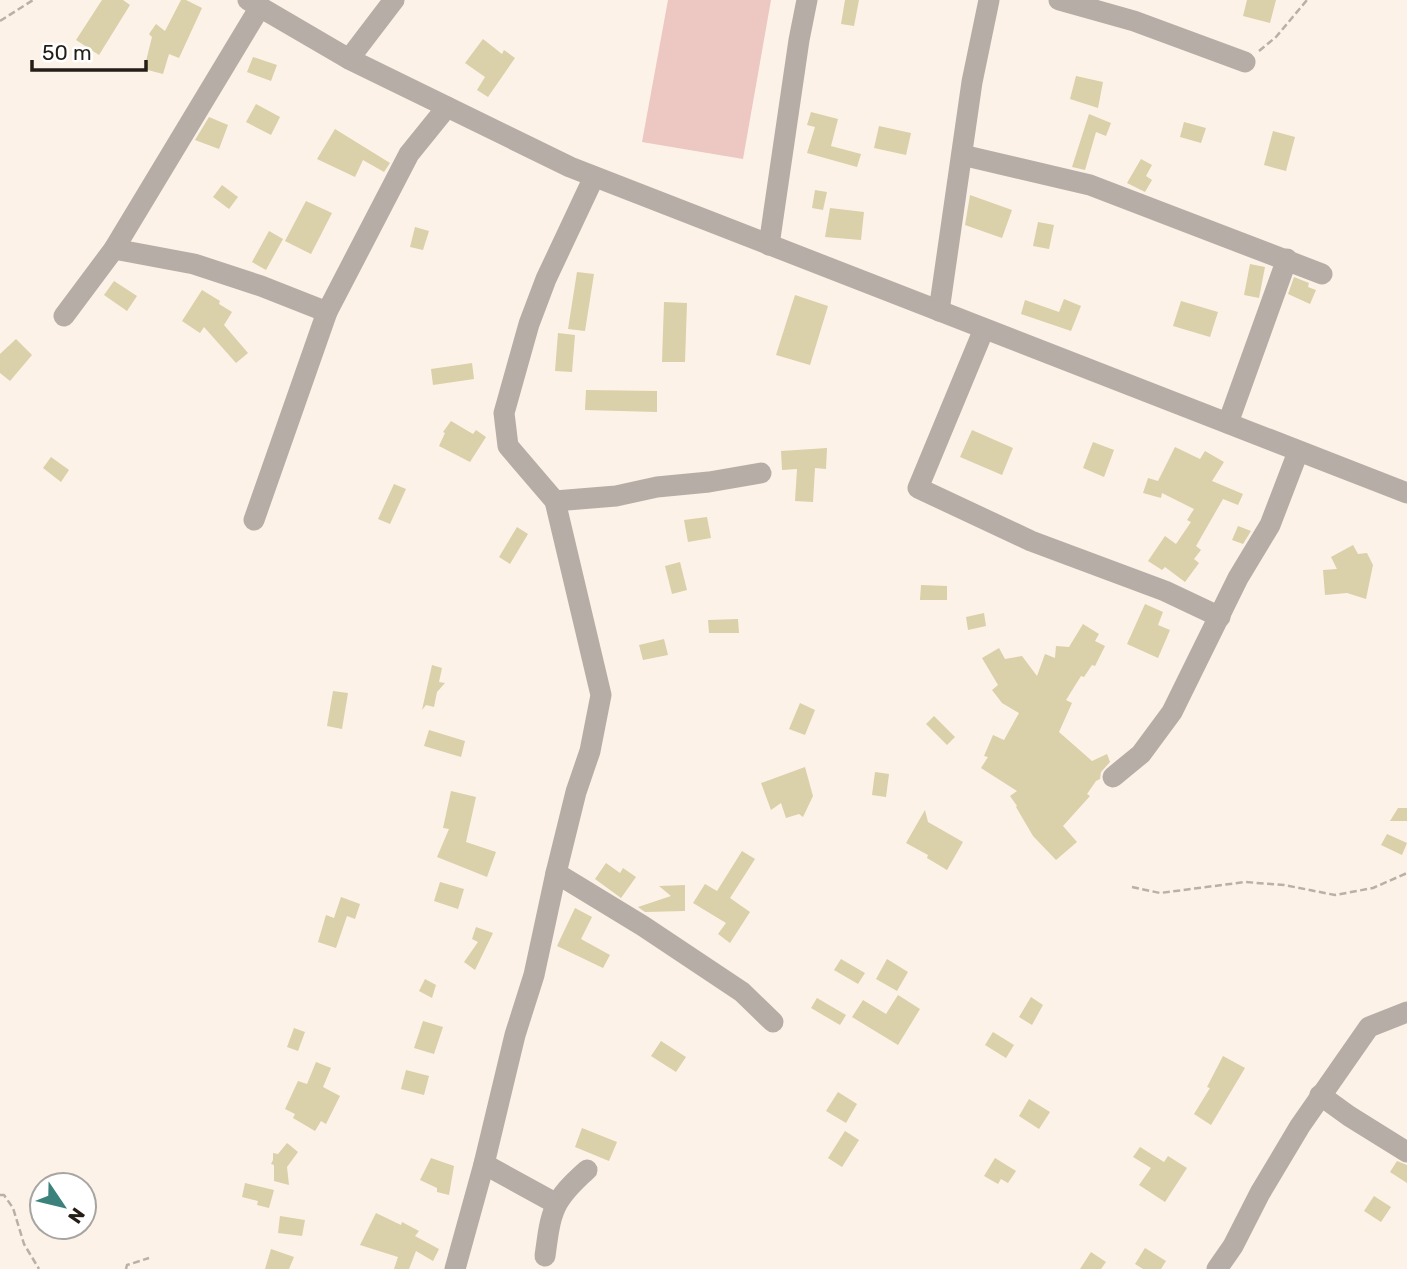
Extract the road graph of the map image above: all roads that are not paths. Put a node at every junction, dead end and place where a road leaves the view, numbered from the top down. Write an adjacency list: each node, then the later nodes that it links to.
1 (394, 0): 6 (street)
2 (807, 0): 11 (street)
3 (989, 0): 9 (street)
4 (1059, 0): 7 (street)
5 (254, 3): 6 (street); 12 (street)
6 (349, 59): 8 (street)
7 (1245, 62)
8 (447, 107): 10 (street); 16 (street)
9 (962, 155): 13 (street); 15 (street)
10 (594, 177): 11 (street); 23 (street)
11 (769, 245): 15 (street)
12 (114, 249): 16 (street); 17 (street)
13 (1287, 259): 14 (street); 19 (street)
14 (1322, 274)
15 (939, 311): 18 (street)
16 (327, 312): 24 (street)
17 (64, 316)
18 (984, 329): 19 (street); 25 (street)
19 (1228, 423): 20 (street)
20 (1298, 452): 22 (street); 25 (street)
21 (761, 473): 23 (street)
22 (1407, 493)
23 (555, 500): 27 (street)
24 (254, 520)
25 (1220, 617): 26 (street)
26 (1113, 777)
27 (556, 873): 29 (street); 32 (street)
28 (1407, 1012): 30 (street)
29 (773, 1023)
30 (1320, 1095): 31 (street); 37 (street)
31 (1407, 1152)
32 (484, 1164): 34 (street); 36 (street)
33 (587, 1170): 34 (street)
34 (555, 1203): 35 (street)
35 (545, 1256)
36 (455, 1269)
37 (1217, 1269)

